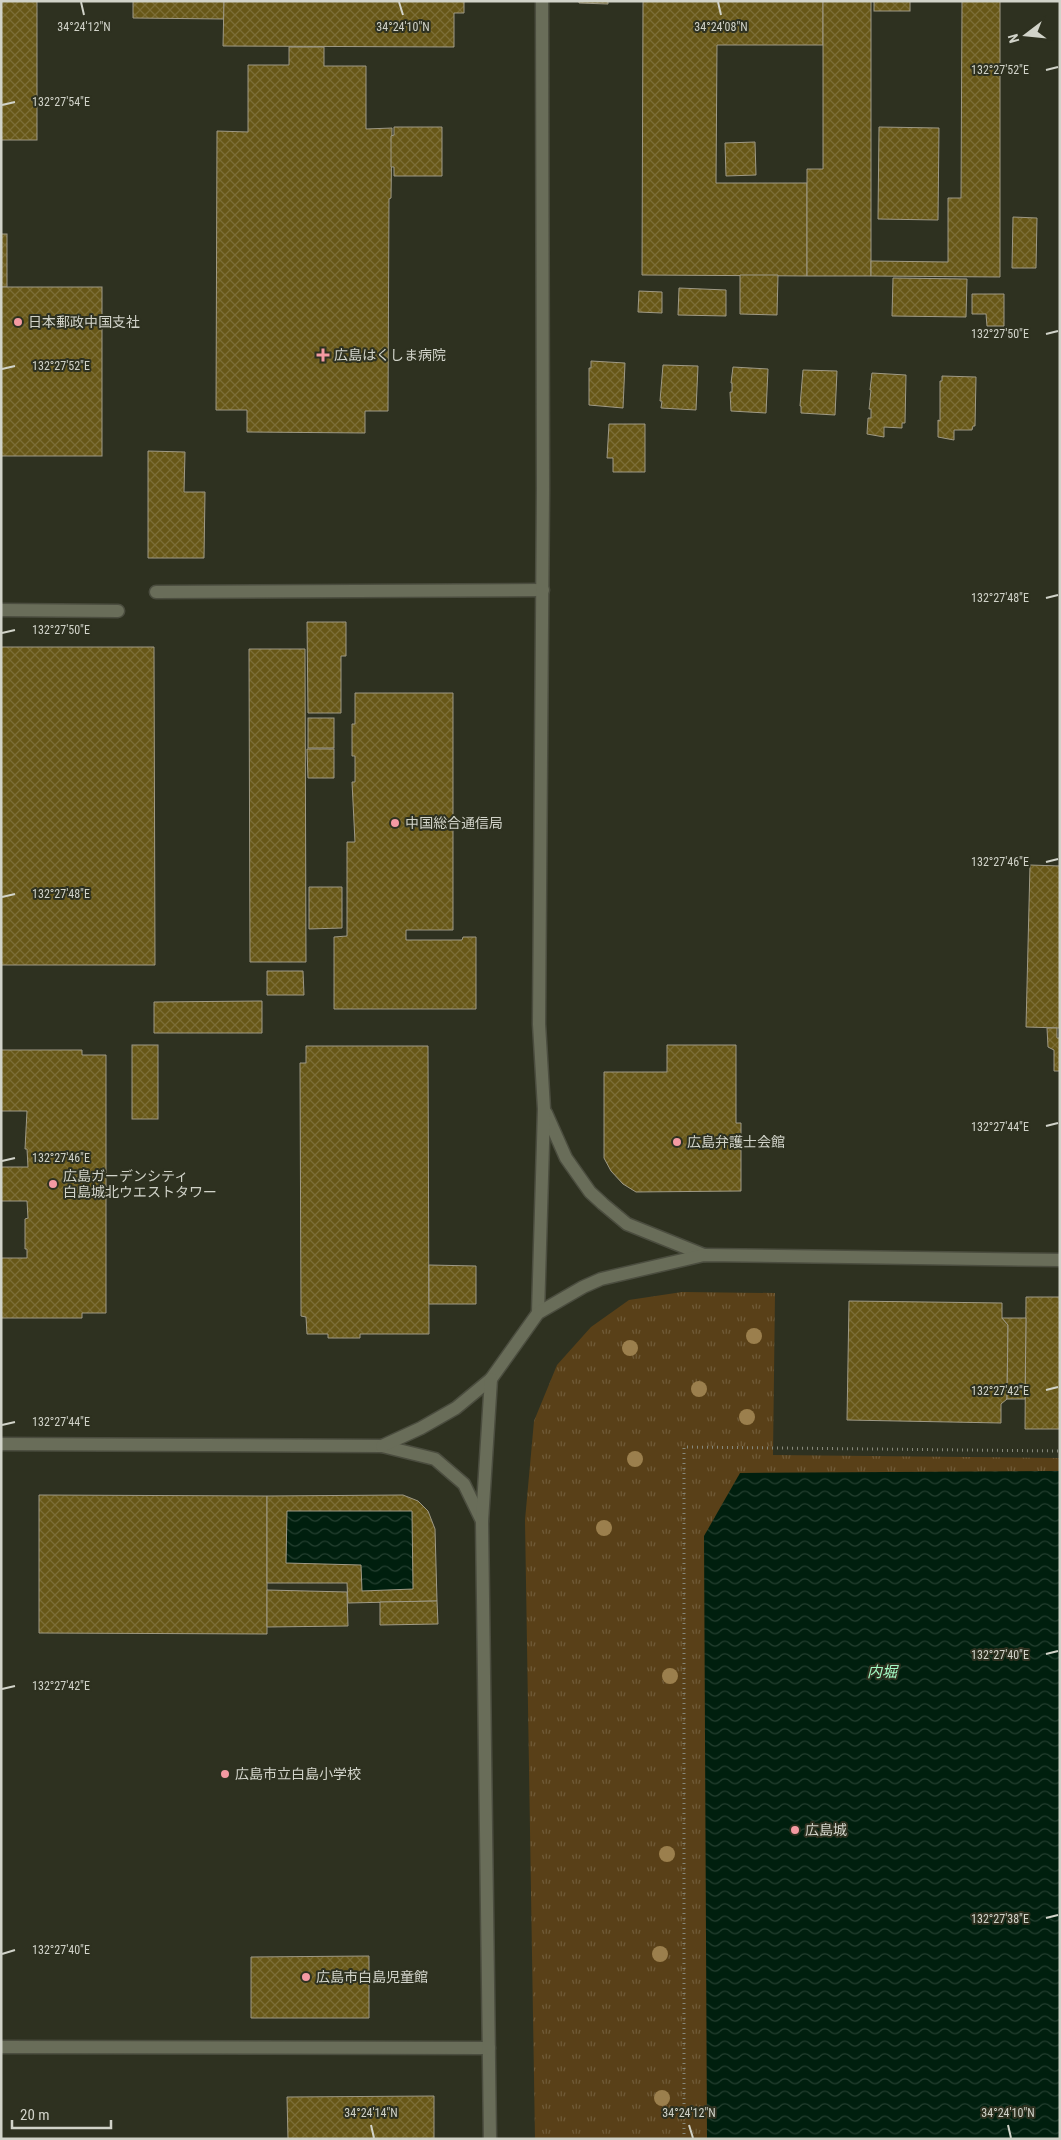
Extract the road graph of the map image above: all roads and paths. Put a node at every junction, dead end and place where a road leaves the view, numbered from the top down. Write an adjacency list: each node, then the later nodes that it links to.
1 (542, 1): 2 (street)
2 (543, 590): 3 (street); 6 (street)
3 (156, 592)
4 (1, 610): 5 (street)
5 (118, 611)
6 (544, 1109): 7 (street); 9 (street)
7 (704, 1255): 8 (street); 9 (street)
8 (1060, 1260)
9 (538, 1313): 10 (street)
10 (491, 1379): 12 (street); 14 (street)
11 (1, 1444): 12 (street)
12 (382, 1446): 14 (street)
13 (1060, 1451): 18 (path)
14 (482, 1521): 16 (street)
15 (1, 2047): 16 (street)
16 (489, 2048): 17 (street)
17 (490, 2139)
18 (684, 2139)

